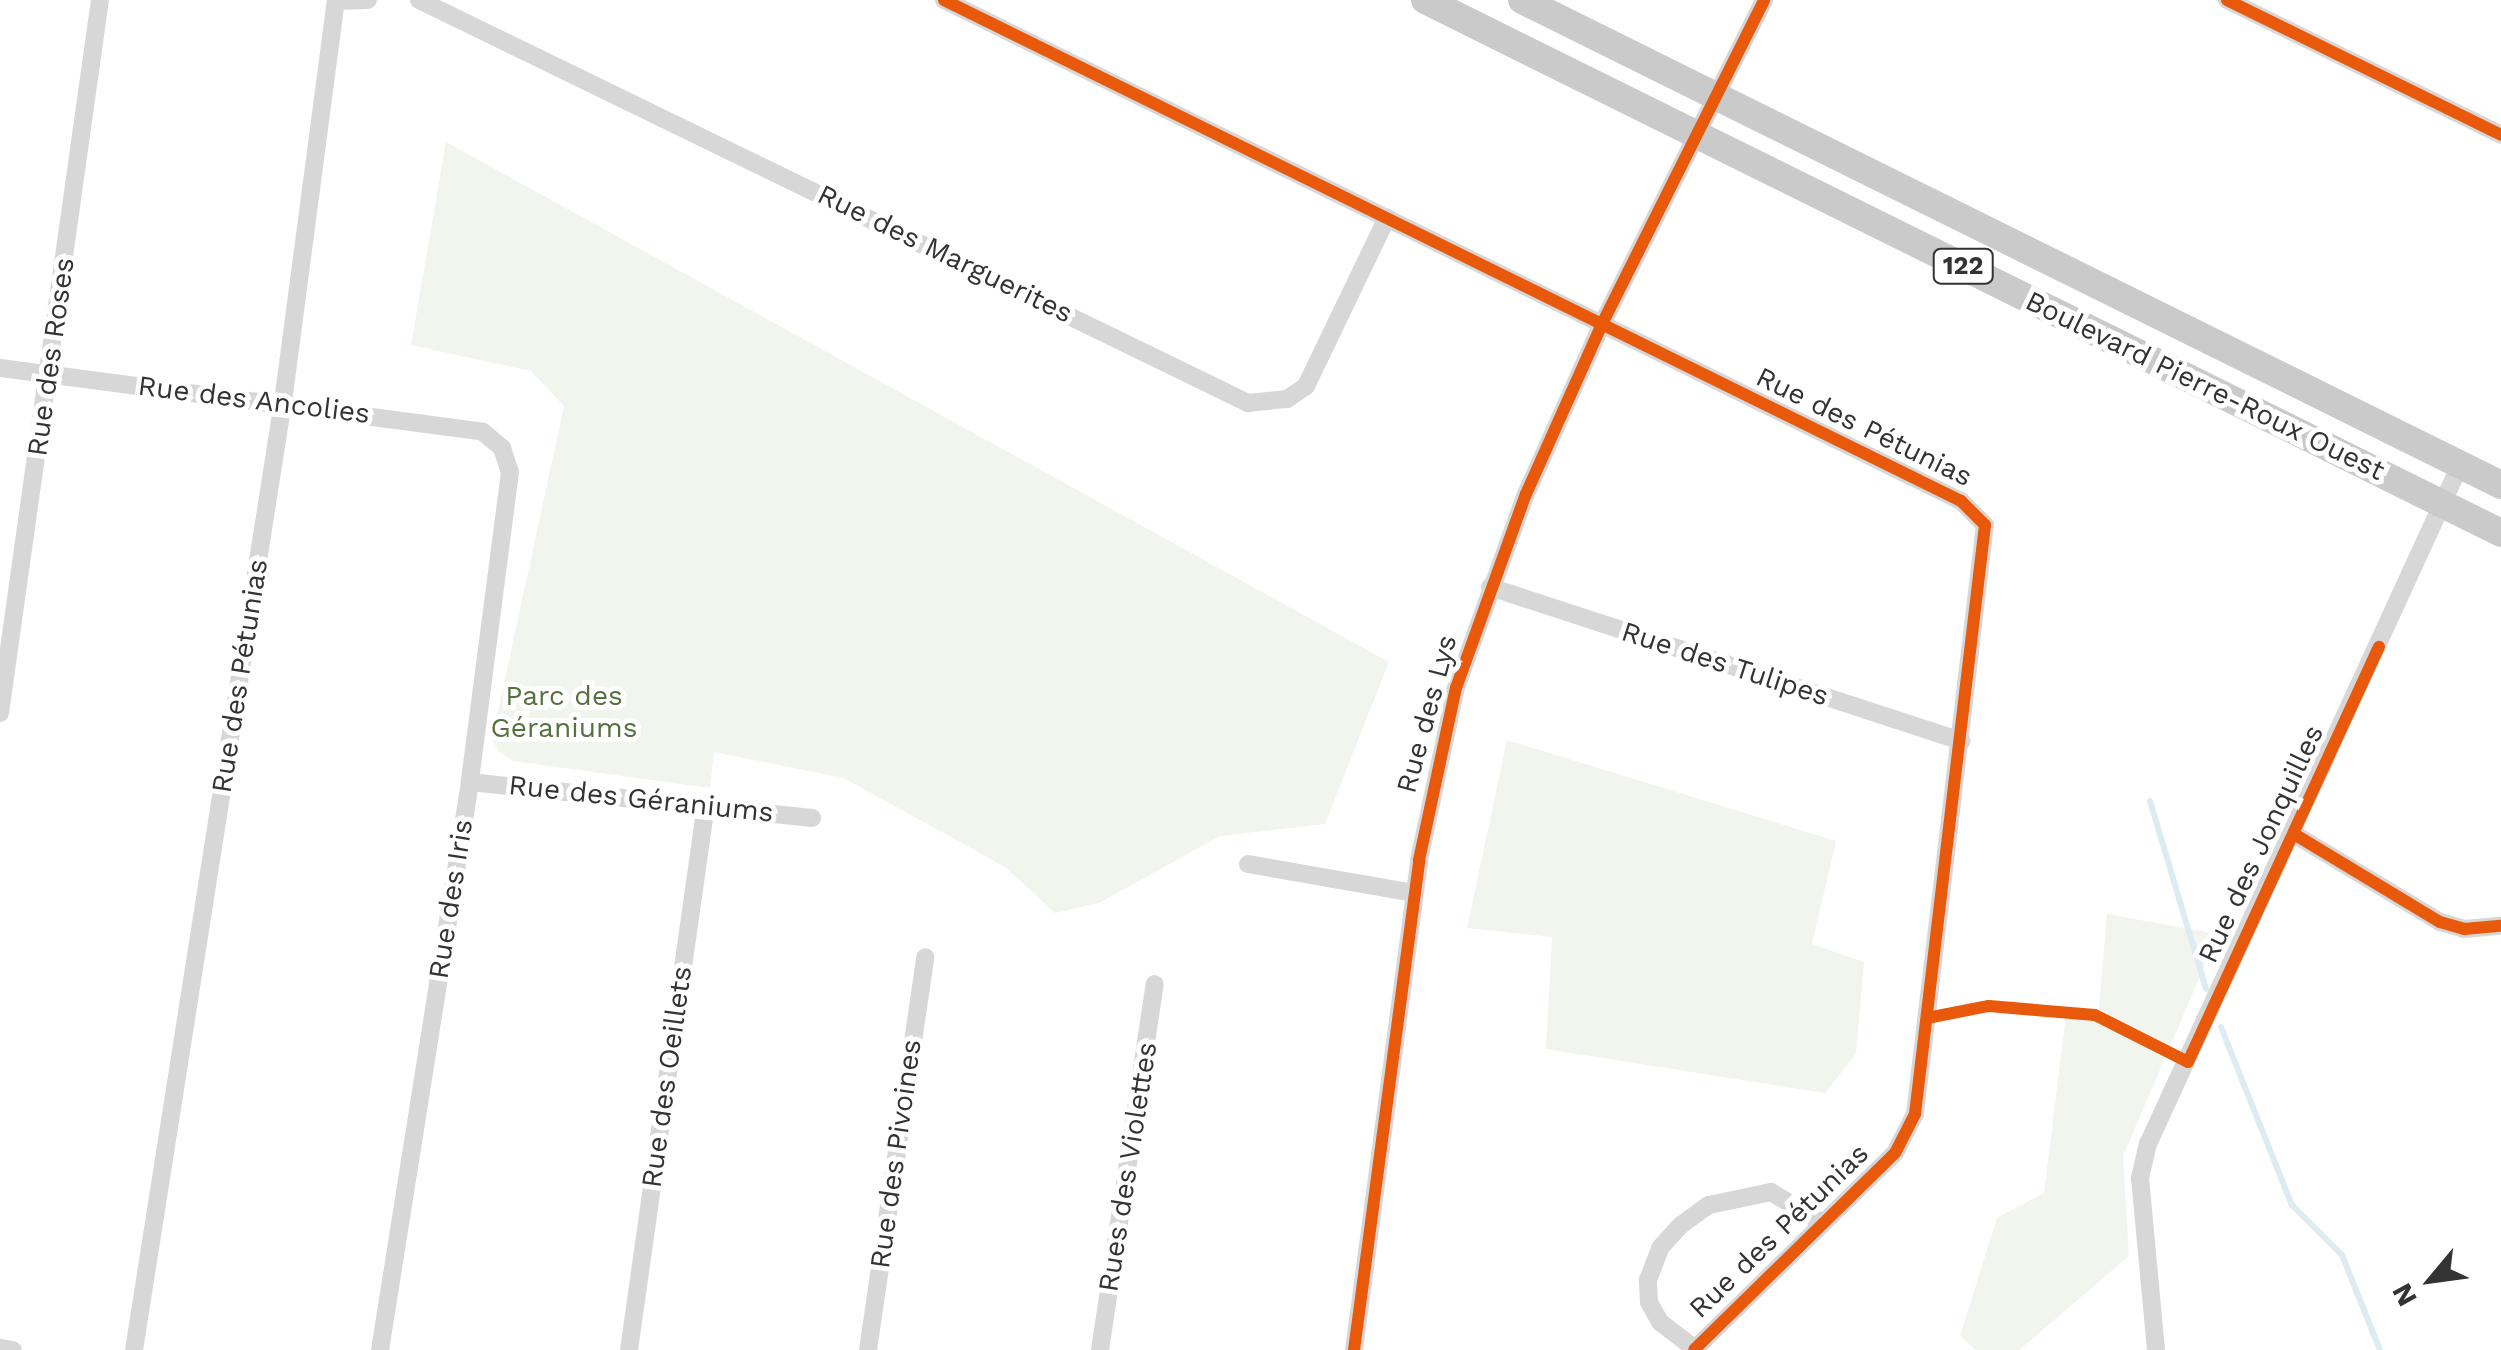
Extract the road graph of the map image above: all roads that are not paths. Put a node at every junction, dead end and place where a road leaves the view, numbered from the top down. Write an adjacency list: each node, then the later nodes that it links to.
1 (100, 0): 16 (street, Rue des Roses)
2 (368, 0): 9 (street)
3 (419, 0): 13 (street, Rue des Marguerites)
4 (944, 0): 13 (street, Rue des Pétunias)
5 (1426, 0): 11 (main road, Boulevard Pierre-Roux Ouest / 122)
6 (1522, 0): 10 (main road, Boulevard Pierre-Roux Ouest / 122)
7 (1764, 0): 10 (street, Rue des Lys)
8 (2227, 0): 12 (street)
9 (336, 1): 17 (street, Rue des Pétunias)
10 (1717, 96): 11 (street, Rue des Lys); 19 (main road, Boulevard Pierre-Roux Ouest / 122)
11 (1699, 135): 14 (street, Rue des Lys); 21 (main road, Boulevard Pierre-Roux Ouest / 122)
12 (2501, 135)
13 (1387, 218): 14 (street, Rue des Pétunias)
14 (1601, 326): 23 (street, Rue des Lys); 25 (street, Rue des Pétunias)
15 (0, 368): 16 (street, Rue des Ancolies)
16 (49, 374): 17 (street, Rue des Ancolies); 24 (street, Rue des Roses)
17 (284, 402): 18 (street, Rue des Ancolies); 38 (street, Rue des Pétunias)
18 (502, 448): 26 (street, Rue des Iris)
19 (2460, 465): 20 (main road, Boulevard Pierre-Roux Ouest / 122); 21 (street, Rue des Jonquilles)
20 (2501, 486)
21 (2442, 504): 22 (main road, Boulevard Pierre-Roux Ouest / 122); 29 (street, Rue des Jonquilles)
22 (2501, 533)
23 (1490, 588): 25 (street, Rue des Tulipes); 31 (street, Rue des Lys)
24 (0, 713)
25 (1961, 740): 35 (street, Rue des Pétunias)
26 (470, 782): 27 (street, Rue des Géraniums); 39 (street, Rue des Iris)
27 (706, 804): 28 (street, Rue des Géraniums); 40 (street, Rue des Oeillets)
28 (812, 818)
29 (2294, 834): 32 (street); 45 (street, Rue des Jonquilles)
30 (1248, 864): 31 (street)
31 (1414, 892): 43 (street, Rue des Lys)
32 (2501, 926)
33 (925, 957): 41 (street, Rue des Pivoines)
34 (1156, 984): 42 (street, Rues des Violettes)
35 (1821, 1222): 44 (street, Rue des Pétunias); 44 (street)
36 (0, 1348): 37 (street)
37 (12, 1350)
38 (134, 1350)
39 (380, 1350)
40 (629, 1350)
41 (868, 1350)
42 (1100, 1350)
43 (1354, 1350)
44 (1694, 1350)
45 (2156, 1350)

